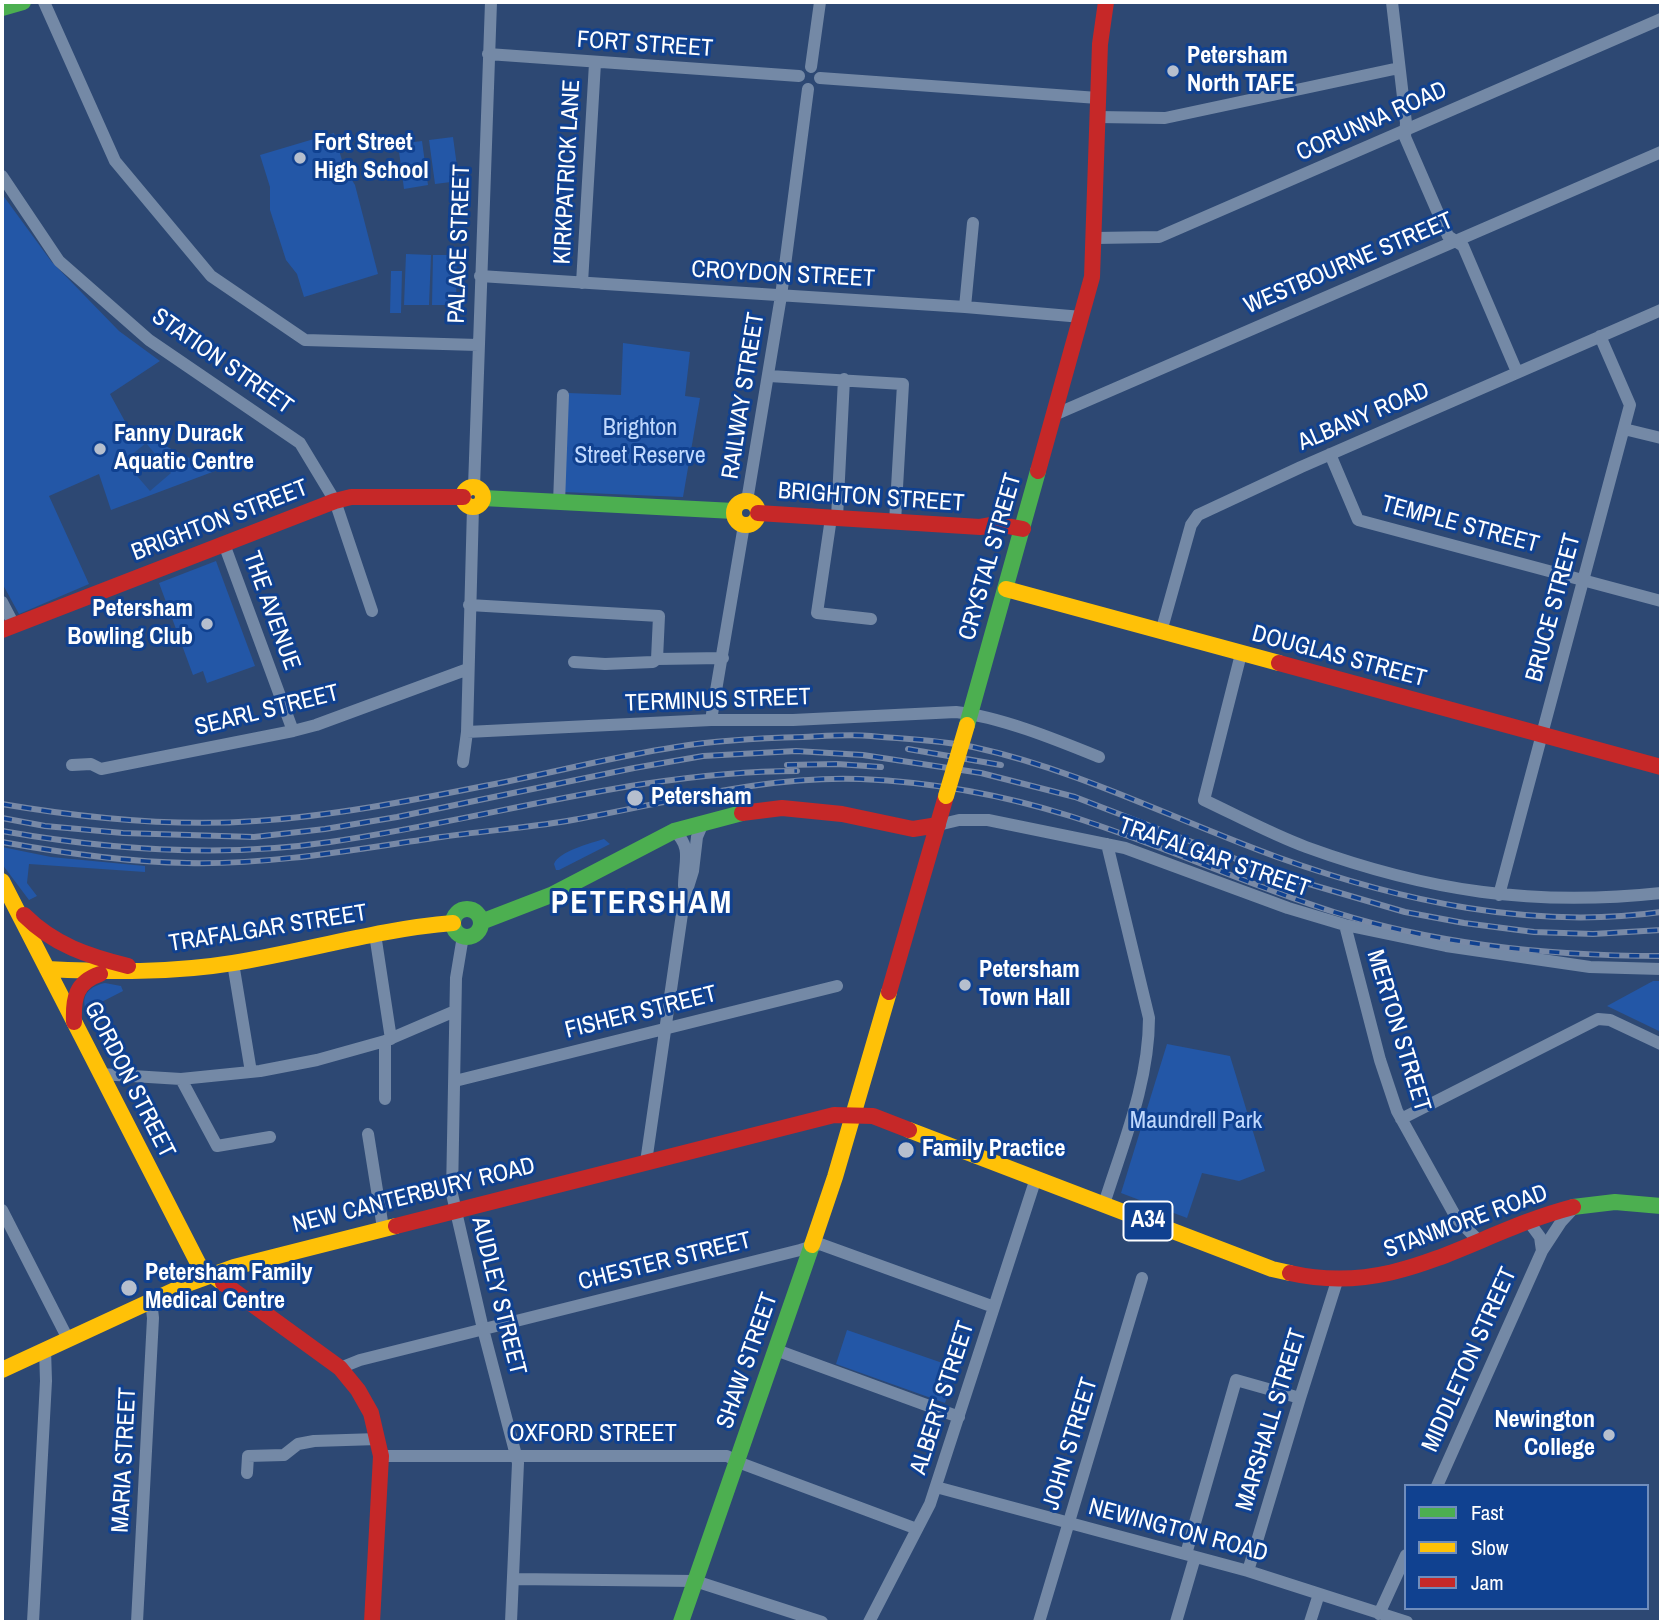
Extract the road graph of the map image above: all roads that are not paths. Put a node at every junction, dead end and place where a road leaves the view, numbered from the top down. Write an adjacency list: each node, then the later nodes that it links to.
1 (23, 2): 7 (main road)
2 (44, 2): 31 (street)
3 (491, 2): 9 (street, PALACE STREET)
4 (820, 2): 11 (street)
5 (1106, 2): 16 (main road, CRYSTAL STREET)
6 (1392, 2): 12 (street)
7 (2, 8)
8 (1661, 19): 18 (street, CORUNNA ROAD)
9 (488, 54): 10 (street, FORT STREET); 24 (street, PALACE STREET)
10 (595, 63): 13 (street, FORT STREET); 25 (street, KIRKPATRICK LANE)
11 (811, 67): 13 (street); 14 (street)
12 (1399, 68): 17 (street); 18 (street)
13 (799, 76): 15 (street)
14 (820, 78): 15 (street); 16 (street)
15 (808, 89): 26 (street, RAILWAY STREET)
16 (1098, 98): 17 (main road, CRYSTAL STREET)
17 (1098, 117): 22 (main road, CRYSTAL STREET)
18 (1405, 130): 22 (street, CORUNNA ROAD); 23 (street)
19 (1661, 152): 23 (street, WESTBOURNE STREET)
20 (2, 176): 41 (street, STATION STREET)
21 (974, 223): 27 (street)
22 (1095, 237): 29 (main road, CRYSTAL STREET)
23 (1455, 241): 32 (street); 36 (street, WESTBOURNE STREET)
24 (480, 276): 25 (street, CROYDON STREET); 31 (street, PALACE STREET)
25 (582, 283): 26 (street, CROYDON STREET)
26 (781, 296): 27 (street, CROYDON STREET); 33 (street, RAILWAY STREET)
27 (965, 307): 29 (street, CROYDON STREET)
28 (1661, 310): 30 (street, ALBANY ROAD)
29 (1082, 317): 36 (main road, CRYSTAL STREET)
30 (1600, 335): 32 (street, ALBANY ROAD); 37 (street, BRUCE STREET)
31 (478, 345): 40 (street, PALACE STREET)
32 (1517, 372): 39 (street, ALBANY ROAD)
33 (769, 376): 34 (street); 43 (street, RAILWAY STREET)
34 (845, 379): 44 (street); 45 (street)
35 (563, 395): 42 (street)
36 (1054, 415): 48 (main road, CRYSTAL STREET)
37 (1624, 429): 38 (street); 51 (street, BRUCE STREET)
38 (1661, 438)
39 (1330, 454): 51 (street, TEMPLE STREET); 59 (street, ALBANY ROAD)
40 (473, 497): 41 (main road, BRIGHTON STREET); 42 (main road, BRIGHTON STREET); 55 (street, PALACE STREET)
41 (335, 501): 49 (main road, BRIGHTON STREET); 56 (street, STATION STREET)
42 (559, 503): 43 (main road, BRIGHTON STREET)
43 (746, 508): 44 (main road, BRIGHTON STREET); 46 (main road)
44 (834, 518): 45 (main road, BRIGHTON STREET); 57 (street)
45 (895, 522): 47 (main road, BRIGHTON STREET)
46 (744, 525): 61 (street)
47 (980, 527): 48 (main road, BRIGHTON STREET); 50 (main road, BRIGHTON STREET)
48 (1023, 529): 50 (main road, CRYSTAL STREET)
49 (224, 544): 58 (main road, BRIGHTON STREET); 67 (street, THE AVENUE)
50 (1017, 550): 52 (main road, CRYSTAL STREET)
51 (1583, 580): 53 (street, TEMPLE STREET); 69 (street, BRUCE STREET)
52 (1006, 589): 59 (main road, DOUGLAS STREET); 65 (main road, CRYSTAL STREET)
53 (1661, 601)
54 (2, 602): 58 (street)
55 (469, 605): 62 (street); 64 (street, PALACE STREET)
56 (372, 611)
57 (871, 619)
58 (8, 627)
59 (1161, 632): 60 (main road, DOUGLAS STREET)
60 (1241, 654): 69 (main road, DOUGLAS STREET); 80 (street)
61 (723, 658): 62 (street); 66 (street)
62 (657, 659): 63 (street)
63 (574, 662)
64 (468, 668): 67 (street, SEARL STREET); 68 (street, PALACE STREET)
65 (969, 719): 66 (street, TERMINUS STREET); 70 (street, TERMINUS STREET); 75 (main road, CRYSTAL STREET, bridge)
66 (712, 720): 68 (street, TERMINUS STREET)
67 (293, 731): 72 (street, SEARL STREET)
68 (467, 732): 71 (street, PALACE STREET)
69 (1542, 735): 73 (main road, DOUGLAS STREET); 80 (street, BRUCE STREET)
70 (1099, 757)
71 (463, 762)
72 (72, 765)
73 (1661, 766)
74 (703, 822): 75 (main road, TRAFALGAR STREET); 76 (main road, TRAFALGAR STREET); 81 (street)
75 (938, 825): 77 (street, TRAFALGAR STREET); 104 (main road, CRYSTAL STREET)
76 (674, 831): 81 (street); 83 (main road, TRAFALGAR STREET)
77 (1107, 844): 84 (street, TRAFALGAR STREET); 110 (street)
78 (2, 881): 82 (main road)
79 (1661, 893): 80 (street)
80 (1499, 895)
81 (684, 900): 96 (street)
82 (12, 901): 87 (main road); 89 (main road, GORDON STREET)
83 (481, 922): 85 (main road); 85 (main road)
84 (1345, 925): 90 (street, TRAFALGAR STREET); 105 (street, MERTON STREET)
85 (458, 930): 86 (main road, TRAFALGAR STREET); 94 (street, AUDLEY STREET)
86 (375, 934): 88 (main road, TRAFALGAR STREET); 97 (street)
87 (92, 957): 89 (main road); 91 (main road)
88 (233, 963): 91 (main road, TRAFALGAR STREET); 99 (street)
89 (47, 969): 92 (main road, TRAFALGAR STREET); 95 (main road, GORDON STREET)
90 (1661, 969)
91 (145, 970): 92 (main road, TRAFALGAR STREET)
92 (107, 973): 95 (main road)
93 (837, 986): 96 (street, FISHER STREET)
94 (455, 1011): 97 (street); 102 (street, AUDLEY STREET)
95 (74, 1022): 100 (main road, GORDON STREET)
96 (665, 1028): 102 (street, FISHER STREET); 108 (street)
97 (388, 1040): 99 (street); 103 (street)
98 (1661, 1044): 105 (street)
99 (251, 1072): 101 (street)
100 (100, 1074): 101 (street); 122 (main road, GORDON STREET)
101 (181, 1079): 107 (street)
102 (454, 1081): 113 (street, AUDLEY STREET)
103 (385, 1099)
104 (853, 1114): 108 (main road, NEW CANTERBURY ROAD / A34); 109 (main road, STANMORE ROAD / A34); 119 (main road, SHAW STREET)
105 (1401, 1119): 115 (street, MERTON STREET)
106 (368, 1134): 117 (street)
107 (270, 1137)
108 (646, 1162): 113 (main road, NEW CANTERBURY ROAD / A34)
109 (1036, 1178): 110 (main road, STANMORE ROAD / A34); 126 (street, ALBERT STREET)
110 (1104, 1204): 124 (main road, STANMORE ROAD / A34)
111 (1661, 1206): 112 (main road, STANMORE ROAD / A34)
112 (1575, 1207): 116 (main road, STANMORE ROAD / A34); 121 (street, MIDDLETON STREET)
113 (454, 1209): 117 (main road, NEW CANTERBURY ROAD / A34); 127 (street, AUDLEY STREET)
114 (2, 1210): 128 (street)
115 (1457, 1219): 118 (street, MERTON STREET); 120 (street, MERTON STREET)
116 (1529, 1222): 118 (main road, STANMORE ROAD / A34); 121 (street, MIDDLETON STREET)
117 (383, 1228): 122 (main road, NEW CANTERBURY ROAD / A34)
118 (1479, 1241): 120 (main road, STANMORE ROAD / A34)
119 (813, 1245): 126 (street); 127 (street, CHESTER STREET); 130 (main road, SHAW STREET)
120 (1461, 1248): 124 (main road, STANMORE ROAD / A34)
121 (1542, 1251): 139 (street, MIDDLETON STREET)
122 (212, 1275): 125 (main road, NEW CANTERBURY ROAD / A34); 131 (main road, GORDON STREET)
123 (1142, 1278): 141 (street, JOHN STREET)
124 (1337, 1281): 133 (street, MARSHALL STREET)
125 (151, 1300): 128 (main road, NEW CANTERBURY ROAD / A34); 151 (street, MARIA STREET)
126 (994, 1307): 134 (street, ALBERT STREET)
127 (483, 1329): 131 (street, CHESTER STREET); 136 (street, AUDLEY STREET)
128 (68, 1339): 129 (main road, NEW CANTERBURY ROAD / A34)
129 (44, 1349): 132 (main road, NEW CANTERBURY ROAD / A34); 150 (street)
130 (776, 1350): 134 (street); 137 (main road, SHAW STREET)
131 (340, 1368): 135 (main road, GORDON STREET)
132 (2, 1370)
133 (1300, 1398): 143 (street); 145 (street, MARSHALL STREET)
134 (959, 1417): 140 (street, ALBERT STREET)
135 (380, 1447): 136 (street, OXFORD STREET); 138 (street, OXFORD STREET); 152 (main road)
136 (516, 1456): 137 (street, OXFORD STREET); 146 (street, AUDLEY STREET)
137 (737, 1460): 142 (street, OXFORD STREET); 147 (main road, SHAW STREET)
138 (247, 1473)
139 (1438, 1484)
140 (936, 1487): 141 (street, NEWINGTON ROAD); 142 (street, ALBERT STREET)
141 (1069, 1523): 143 (street, NEWINGTON ROAD); 157 (street, JOHN STREET)
142 (917, 1529): 156 (street, ALBERT STREET)
143 (1191, 1555): 145 (street, NEWINGTON ROAD); 158 (street)
144 (1404, 1560): 149 (street)
145 (1248, 1572): 148 (street, NEWINGTON ROAD)
146 (513, 1579): 147 (street); 153 (street, AUDLEY STREET)
147 (695, 1581): 154 (main road, SHAW STREET); 155 (street)
148 (1319, 1594): 149 (street, NEWINGTON ROAD); 159 (street)
149 (1380, 1614): 160 (street, NEWINGTON ROAD)
150 (33, 1622)
151 (137, 1622)
152 (372, 1622)
153 (511, 1622)
154 (681, 1622)
155 (822, 1622)
156 (869, 1622)
157 (1039, 1622)
158 (1175, 1622)
159 (1310, 1622)
160 (1406, 1622)

